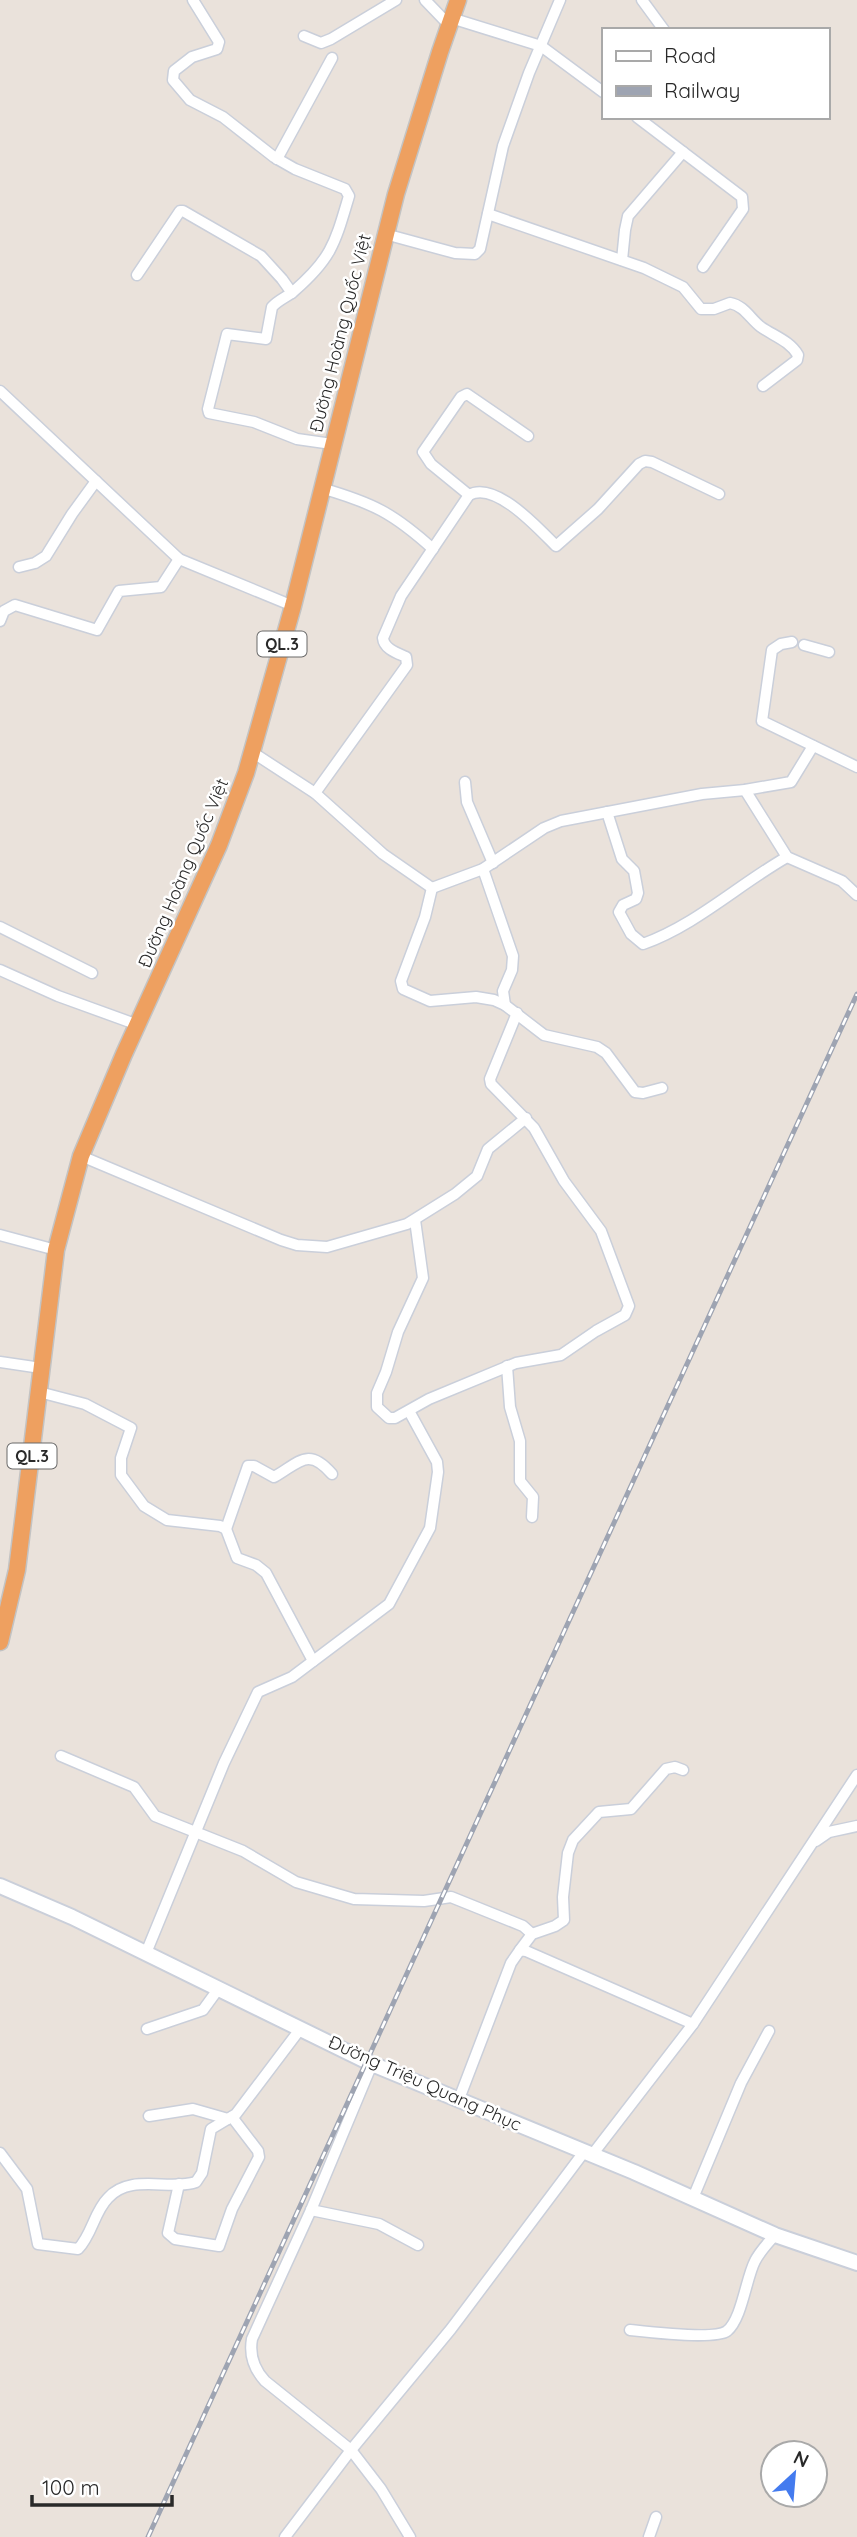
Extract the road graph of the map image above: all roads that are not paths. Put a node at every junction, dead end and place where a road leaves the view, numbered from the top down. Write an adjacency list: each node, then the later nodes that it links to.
1 (193, 0): 15 (street)
2 (396, 0): 9 (street)
3 (425, 0): 7 (street)
4 (458, 0): 7 (highway, Đường Hoàng Quốc Việt / QL.3)
5 (560, 0): 10 (street)
6 (642, 0): 8 (street)
7 (450, 22): 10 (street); 17 (highway, Đường Hoàng Quốc Việt / QL.3)
8 (663, 28)
9 (304, 36)
10 (541, 46): 12 (street); 16 (street)
11 (332, 58): 15 (street)
12 (602, 91)
13 (639, 119): 14 (street)
14 (683, 152): 18 (street); 19 (street)
15 (277, 159): 21 (street)
16 (488, 214): 17 (street); 18 (street)
17 (385, 234): 25 (highway, Đường Hoàng Quốc Việt / QL.3)
18 (622, 260): 22 (street)
19 (703, 267)
20 (137, 275): 21 (street)
21 (292, 293): 25 (street)
22 (763, 386)
23 (0, 391): 26 (street)
24 (528, 436): 29 (street)
25 (332, 444): 27 (highway, Đường Hoàng Quốc Việt / QL.3)
26 (96, 481): 31 (street); 32 (street)
27 (321, 488): 30 (street); 33 (highway, Đường Hoàng Quốc Việt / QL.3)
28 (719, 494): 29 (street)
29 (469, 495): 30 (street)
30 (433, 549): 43 (street)
31 (179, 559): 33 (street); 34 (street)
32 (19, 567)
33 (293, 606): 39 (highway, Đường Hoàng Quốc Việt / QL.3)
34 (0, 621)
35 (792, 642): 38 (street)
36 (804, 645): 37 (street)
37 (830, 652)
38 (813, 746): 40 (street); 42 (street)
39 (252, 751): 43 (street); 55 (highway, Đường Hoàng Quốc Việt / QL.3)
40 (857, 766)
41 (465, 782): 46 (street)
42 (744, 790): 44 (street); 45 (street)
43 (316, 793): 48 (street)
44 (607, 812): 45 (street); 46 (street)
45 (787, 858): 49 (street)
46 (493, 863): 47 (street)
47 (483, 869): 48 (street); 53 (street)
48 (432, 888): 53 (street)
49 (857, 895)
50 (0, 927): 52 (street)
51 (0, 970): 55 (street)
52 (92, 973)
53 (505, 1005): 54 (street)
54 (517, 1013): 56 (street); 57 (street)
55 (138, 1025): 58 (highway, Đường Hoàng Quốc Việt / QL.3)
56 (662, 1088)
57 (526, 1118): 59 (street); 63 (street)
58 (81, 1156): 59 (street); 61 (highway, Đường Hoàng Quốc Việt / QL.3)
59 (415, 1220): 66 (street)
60 (0, 1235): 61 (street)
61 (56, 1250): 64 (highway, Đường Hoàng Quốc Việt / QL.3)
62 (0, 1362): 64 (street)
63 (507, 1366): 66 (street); 68 (street)
64 (41, 1368): 65 (highway, Đường Hoàng Quốc Việt / QL.3)
65 (39, 1392): 69 (street); 70 (highway, Đường Hoàng Quốc Việt / QL.3)
66 (409, 1411): 71 (street)
67 (332, 1474): 69 (street)
68 (532, 1517)
69 (226, 1529): 71 (street)
70 (0, 1642)
71 (313, 1661): 76 (street)
72 (61, 1756): 76 (street)
73 (683, 1770): 79 (street)
74 (857, 1775): 77 (street)
75 (857, 1826): 77 (street)
76 (197, 1833): 79 (street); 81 (street)
77 (812, 1843): 83 (street)
78 (0, 1886): 81 (main road, Đường Triệu Quang Phục)
79 (532, 1934): 80 (street)
80 (520, 1950): 83 (street); 88 (street)
81 (146, 1954): 82 (main road, Đường Triệu Quang Phục)
82 (219, 1988): 84 (main road, Đường Triệu Quang Phục); 85 (street)
83 (693, 2024): 92 (street)
84 (301, 2028): 87 (main road, Đường Triệu Quang Phục); 90 (street)
85 (147, 2029)
86 (769, 2031): 94 (street)
87 (372, 2064): 88 (main road, Đường Triệu Quang Phục); 95 (street)
88 (459, 2099): 92 (main road, Đường Triệu Quang Phục)
89 (149, 2116): 90 (street)
90 (230, 2118): 93 (street); 93 (street)
91 (0, 2153): 93 (street)
92 (588, 2153): 94 (main road, Đường Triệu Quang Phục); 100 (street)
93 (179, 2184)
94 (693, 2198): 96 (main road, Đường Triệu Quang Phục)
95 (311, 2210): 97 (street); 100 (street)
96 (775, 2235): 98 (main road, Đường Triệu Quang Phục); 99 (street)
97 (418, 2245)
98 (857, 2263)
99 (630, 2330)
100 (351, 2450): 102 (street); 103 (street)
101 (656, 2517): 104 (street)
102 (285, 2537)
103 (410, 2537)
104 (649, 2537)

